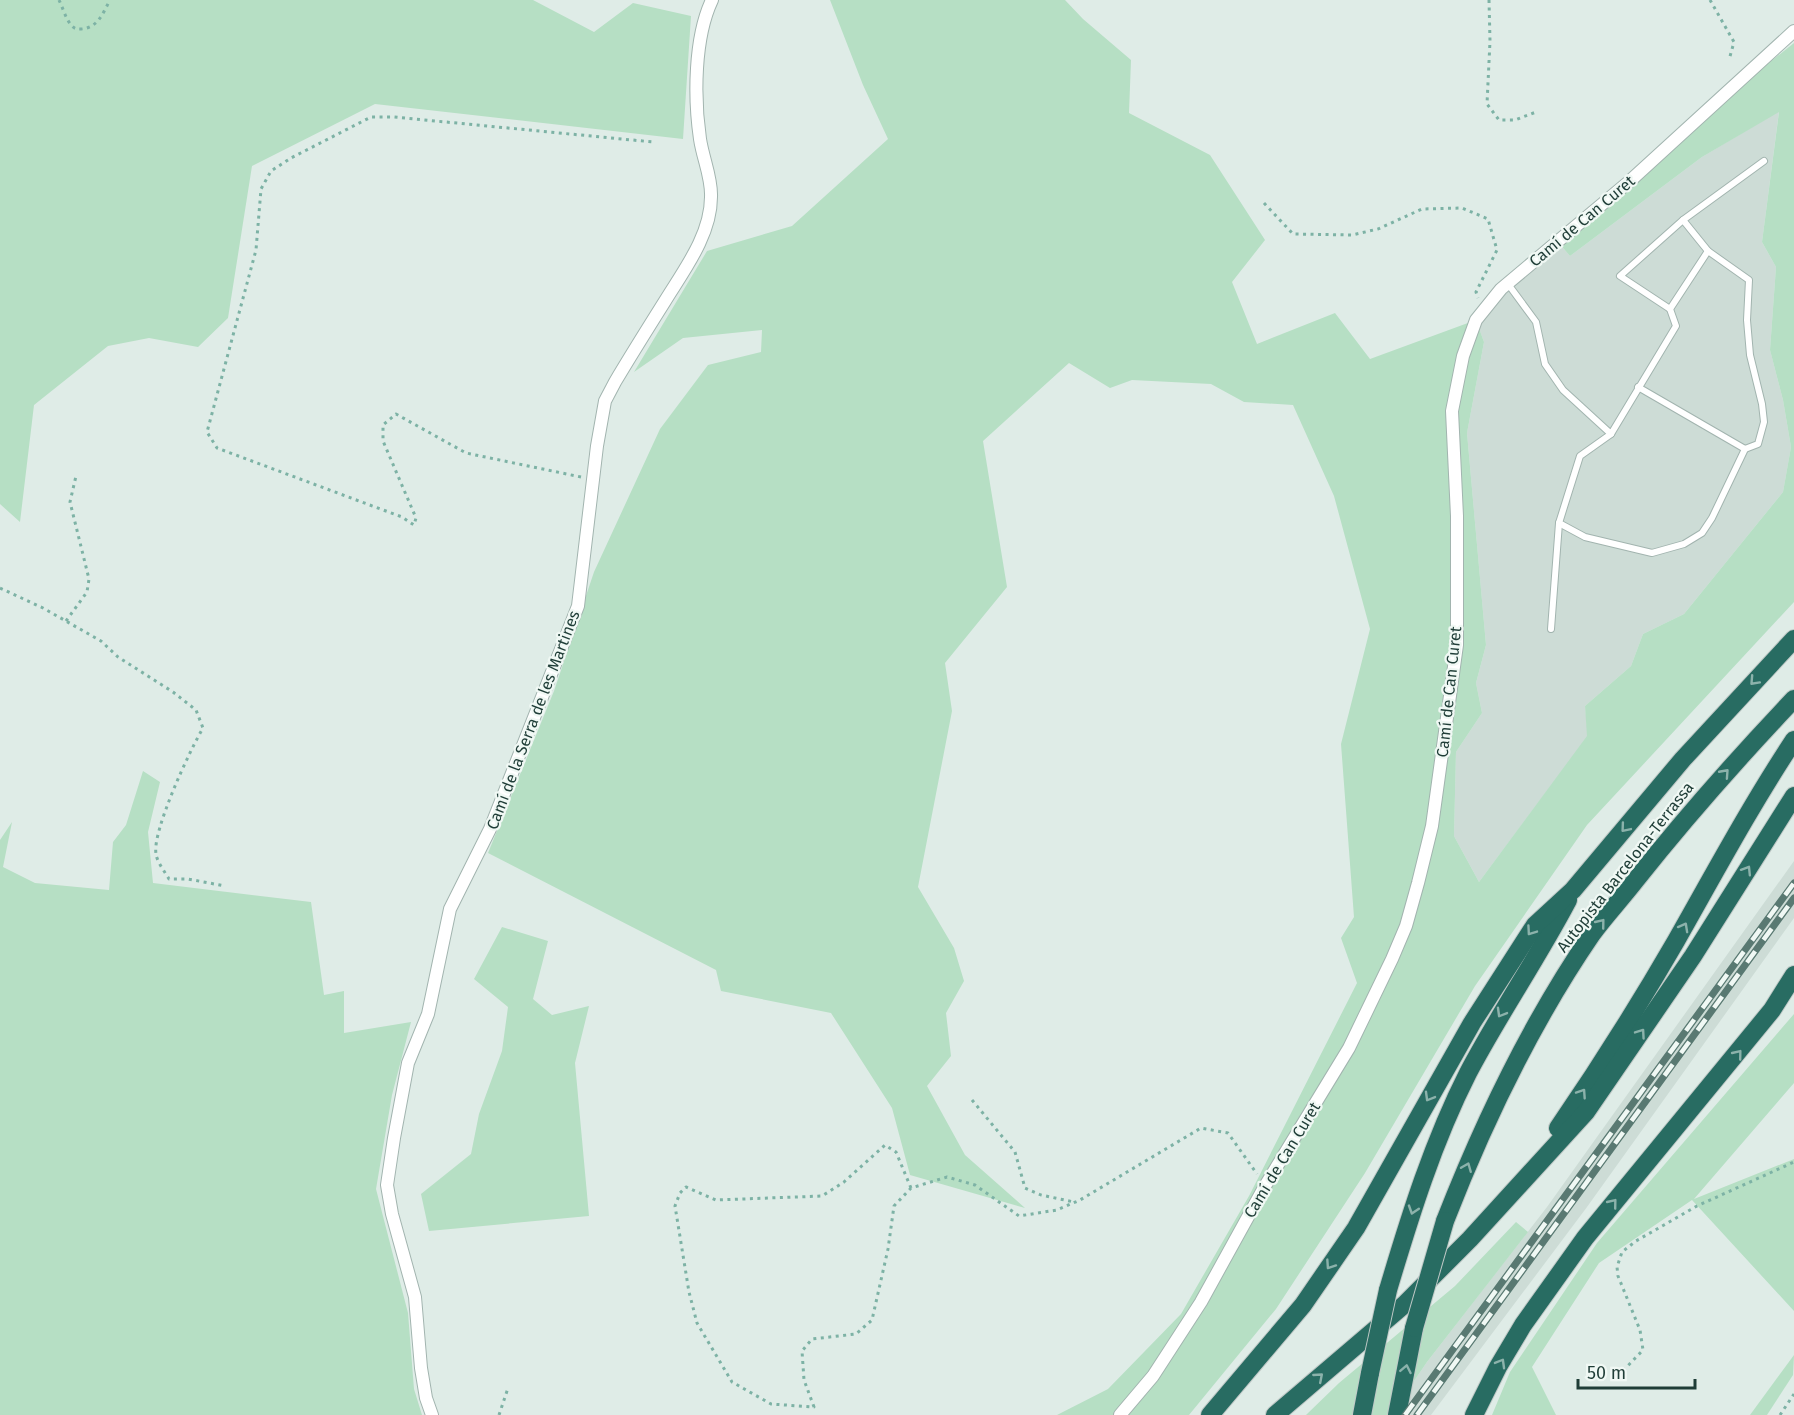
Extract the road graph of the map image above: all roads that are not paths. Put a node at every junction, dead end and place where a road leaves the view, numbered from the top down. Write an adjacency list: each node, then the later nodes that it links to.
1 (712, 0): 21 (street, Camí de la Serra de les Martines)
2 (1794, 31): 6 (street, Camí de Can Curet)
3 (1764, 161): 4 (lane)
4 (1683, 220): 5 (lane); 7 (lane)
5 (1708, 251): 7 (lane); 10 (lane)
6 (1508, 284): 9 (lane); 22 (street, Camí de Can Curet)
7 (1670, 309): 8 (lane)
8 (1638, 387): 9 (lane); 10 (lane)
9 (1611, 434): 11 (lane)
10 (1745, 449): 11 (lane)
11 (1559, 523): 12 (lane)
12 (1551, 629)
13 (1794, 639): 17 (highway, one-way to 17)
14 (1794, 699): 20 (highway, Autopista Barcelona-Terrassa, one-way to 14, bridge)
15 (1794, 740): 19 (highway, one-way to 15)
16 (1794, 796): 19 (highway, one-way to 16)
17 (1573, 890): 23 (highway, one-way to 23); 25 (highway, one-way to 25, bridge)
18 (1794, 975): 26 (highway, one-way to 18)
19 (1525, 1176): 24 (highway, one-way to 19)
20 (1398, 1412)
21 (432, 1415)
22 (1120, 1415)
23 (1210, 1415)
24 (1275, 1415)
25 (1362, 1415)
26 (1474, 1415)

